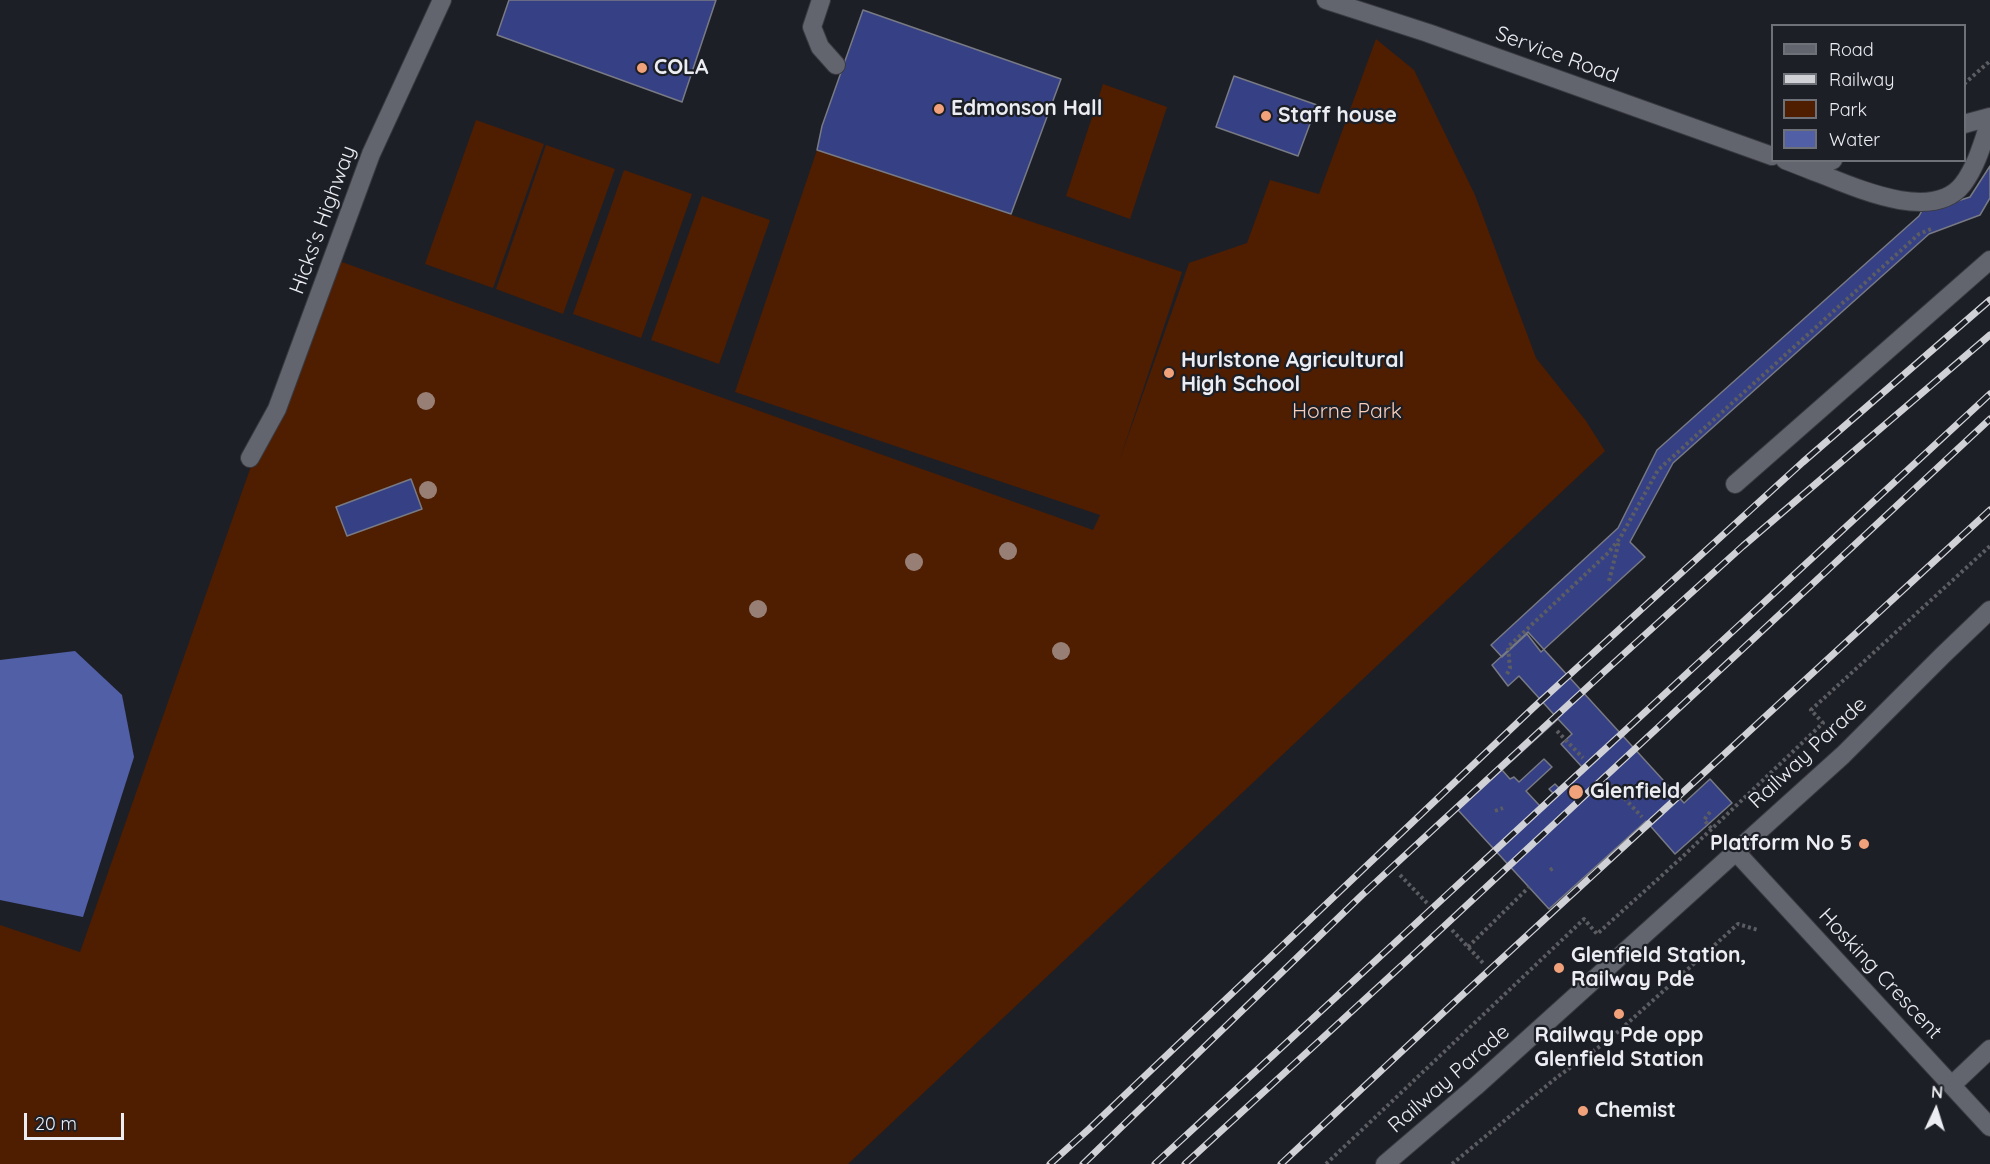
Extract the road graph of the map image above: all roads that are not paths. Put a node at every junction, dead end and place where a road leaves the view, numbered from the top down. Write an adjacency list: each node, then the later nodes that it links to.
1 (442, 0): 13 (street, Hicks's Highway)
2 (821, 0): 5 (street)
3 (1326, 0): 4 (street, Service Road)
4 (1370, 7): 8 (street, Service Road)
5 (836, 65)
6 (1990, 119): 7 (street); 11 (street)
7 (1966, 124)
8 (1771, 155)
9 (1790, 162): 11 (street)
10 (1827, 162): 11 (street)
11 (1808, 169)
12 (1990, 260): 14 (street)
13 (250, 458)
14 (1735, 484)
15 (1990, 610): 16 (street, Railway Parade)
16 (1736, 852): 18 (street, Hosking Crescent); 20 (street, Railway Parade)
17 (1990, 1049): 18 (street)
18 (1952, 1085): 19 (street, Hosking Crescent)
19 (1990, 1127)
20 (1385, 1164)

